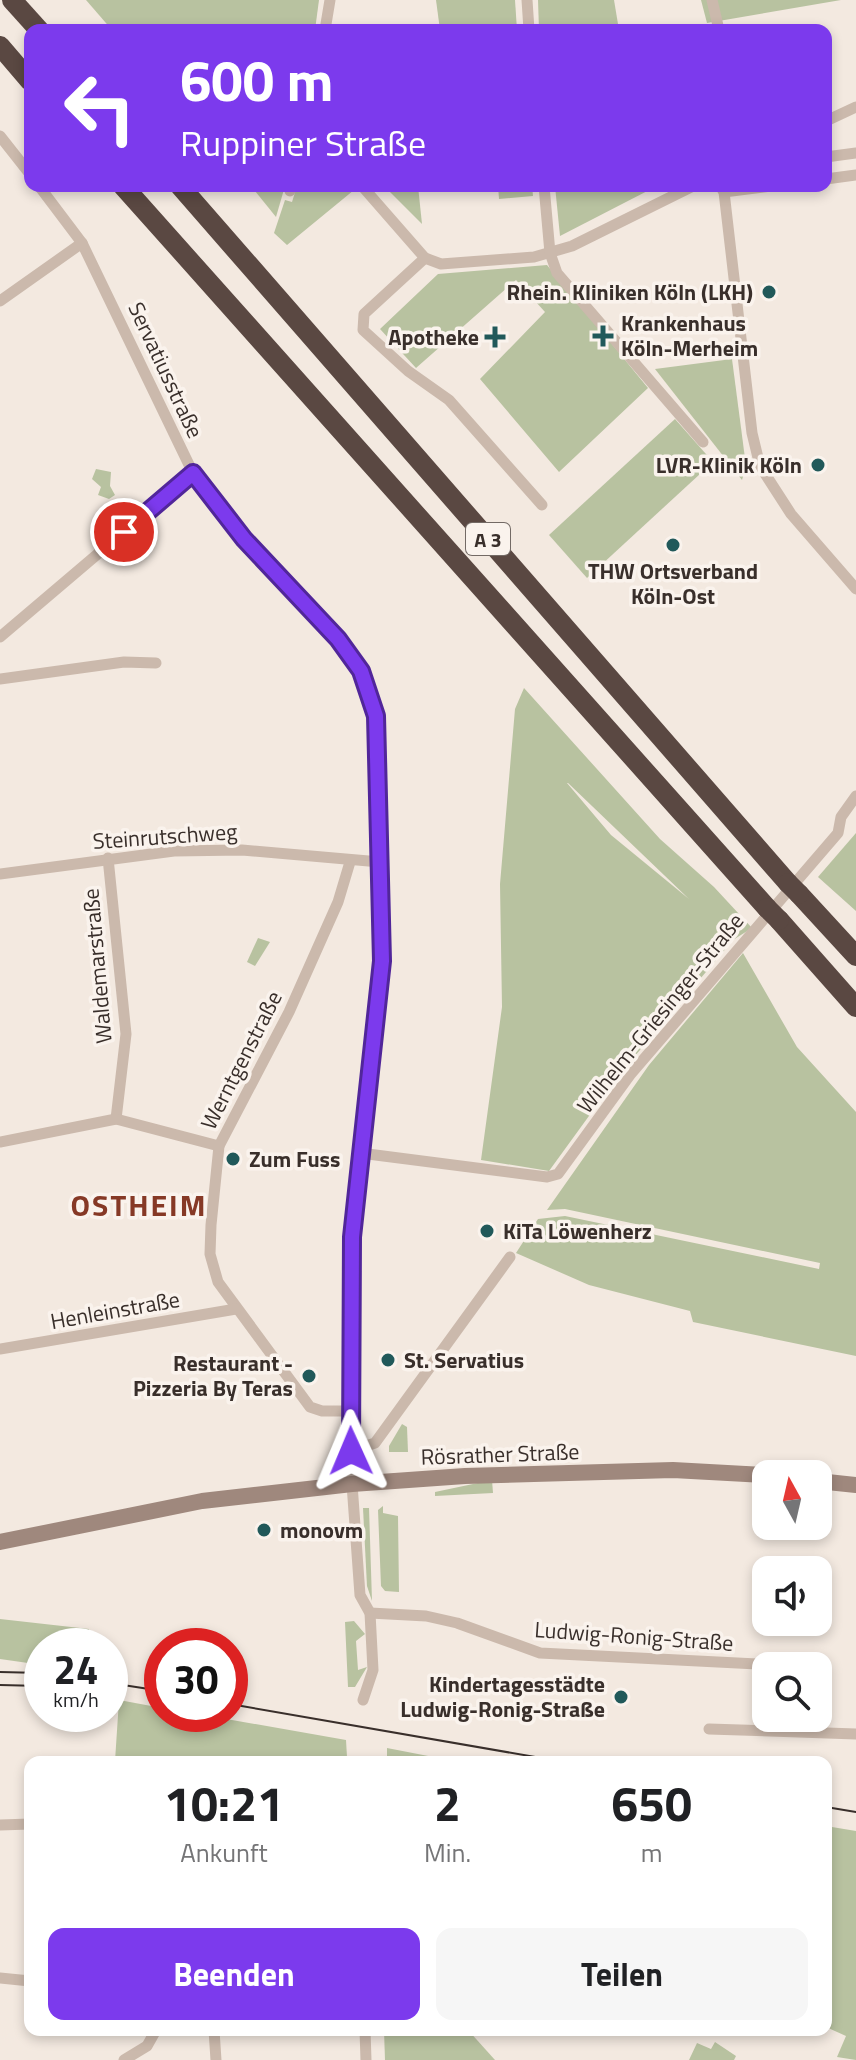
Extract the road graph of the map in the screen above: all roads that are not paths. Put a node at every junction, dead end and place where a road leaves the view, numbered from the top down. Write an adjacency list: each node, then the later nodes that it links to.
1 (12, 0): 5 (highway)
2 (330, 0): 6 (street)
3 (527, 0): 7 (street)
4 (712, 0): 8 (street)
5 (34, 24)
6 (326, 24)
7 (529, 24)
8 (718, 24)
9 (0, 46): 10 (highway)
10 (24, 74)
11 (856, 107): 12 (street)
12 (832, 118)
13 (0, 136): 16 (street)
14 (856, 153): 15 (street)
15 (832, 156)
16 (24, 166)
17 (856, 175): 18 (street)
18 (832, 178)
19 (44, 192): 26 (street, Servatiusstraße)
20 (128, 192): 43 (highway, A 3)
21 (185, 192): 42 (highway, A 3)
22 (367, 192): 28 (street)
23 (545, 192): 27 (street)
24 (681, 192): 27 (street)
25 (722, 192): 33 (street)
26 (82, 243): 29 (street); 31 (street, Servatiusstraße)
27 (550, 253): 28 (street); 30 (street)
28 (425, 258): 32 (street)
29 (0, 301)
30 (703, 442)
31 (193, 473): 34 (street); 40 (street, Servatiusstraße)
32 (542, 505)
33 (856, 589)
34 (0, 637)
35 (156, 663): 36 (street)
36 (0, 679)
37 (856, 796): 47 (street, Wilhelm-Griesinger-Straße)
38 (108, 858): 39 (street, Steinrutschweg); 41 (street, Steinrutschweg); 44 (street, Waldemarstraße)
39 (350, 862): 40 (street, Steinrutschweg); 46 (street, Werntgenstraße)
40 (380, 862): 47 (street, Servatiusstraße)
41 (0, 874)
42 (856, 956)
43 (856, 1007)
44 (116, 1119): 45 (street); 46 (street)
45 (0, 1142)
46 (219, 1146): 49 (street, Werntgenstraße)
47 (360, 1153): 51 (street, Servatiusstraße)
48 (510, 1257): 52 (street)
49 (236, 1309): 50 (street, Henleinstraße); 51 (street, Werntgenstraße)
50 (0, 1349)
51 (350, 1411): 52 (street, Servatiusstraße)
52 (351, 1451): 55 (street, Servatiusstraße)
53 (752, 1474): 55 (main road, Rösrather Straße)
54 (832, 1482): 56 (main road)
55 (352, 1484): 57 (main road, Rösrather Straße); 58 (street, Servatiusstraße)
56 (856, 1485)
57 (0, 1542)
58 (370, 1613): 59 (street, Ludwig-Ronig-Straße); 60 (street, Servatiusstraße)
59 (752, 1664)
60 (363, 1700)
61 (709, 1729): 62 (street)
62 (856, 1734)
63 (24, 1824): 64 (street)
64 (0, 1825)
65 (0, 1978): 66 (street)
66 (24, 1981)
67 (153, 2036): 70 (street)
68 (214, 2036): 71 (street)
69 (365, 2036): 72 (street)
70 (124, 2060)
71 (216, 2060)
72 (366, 2060)

